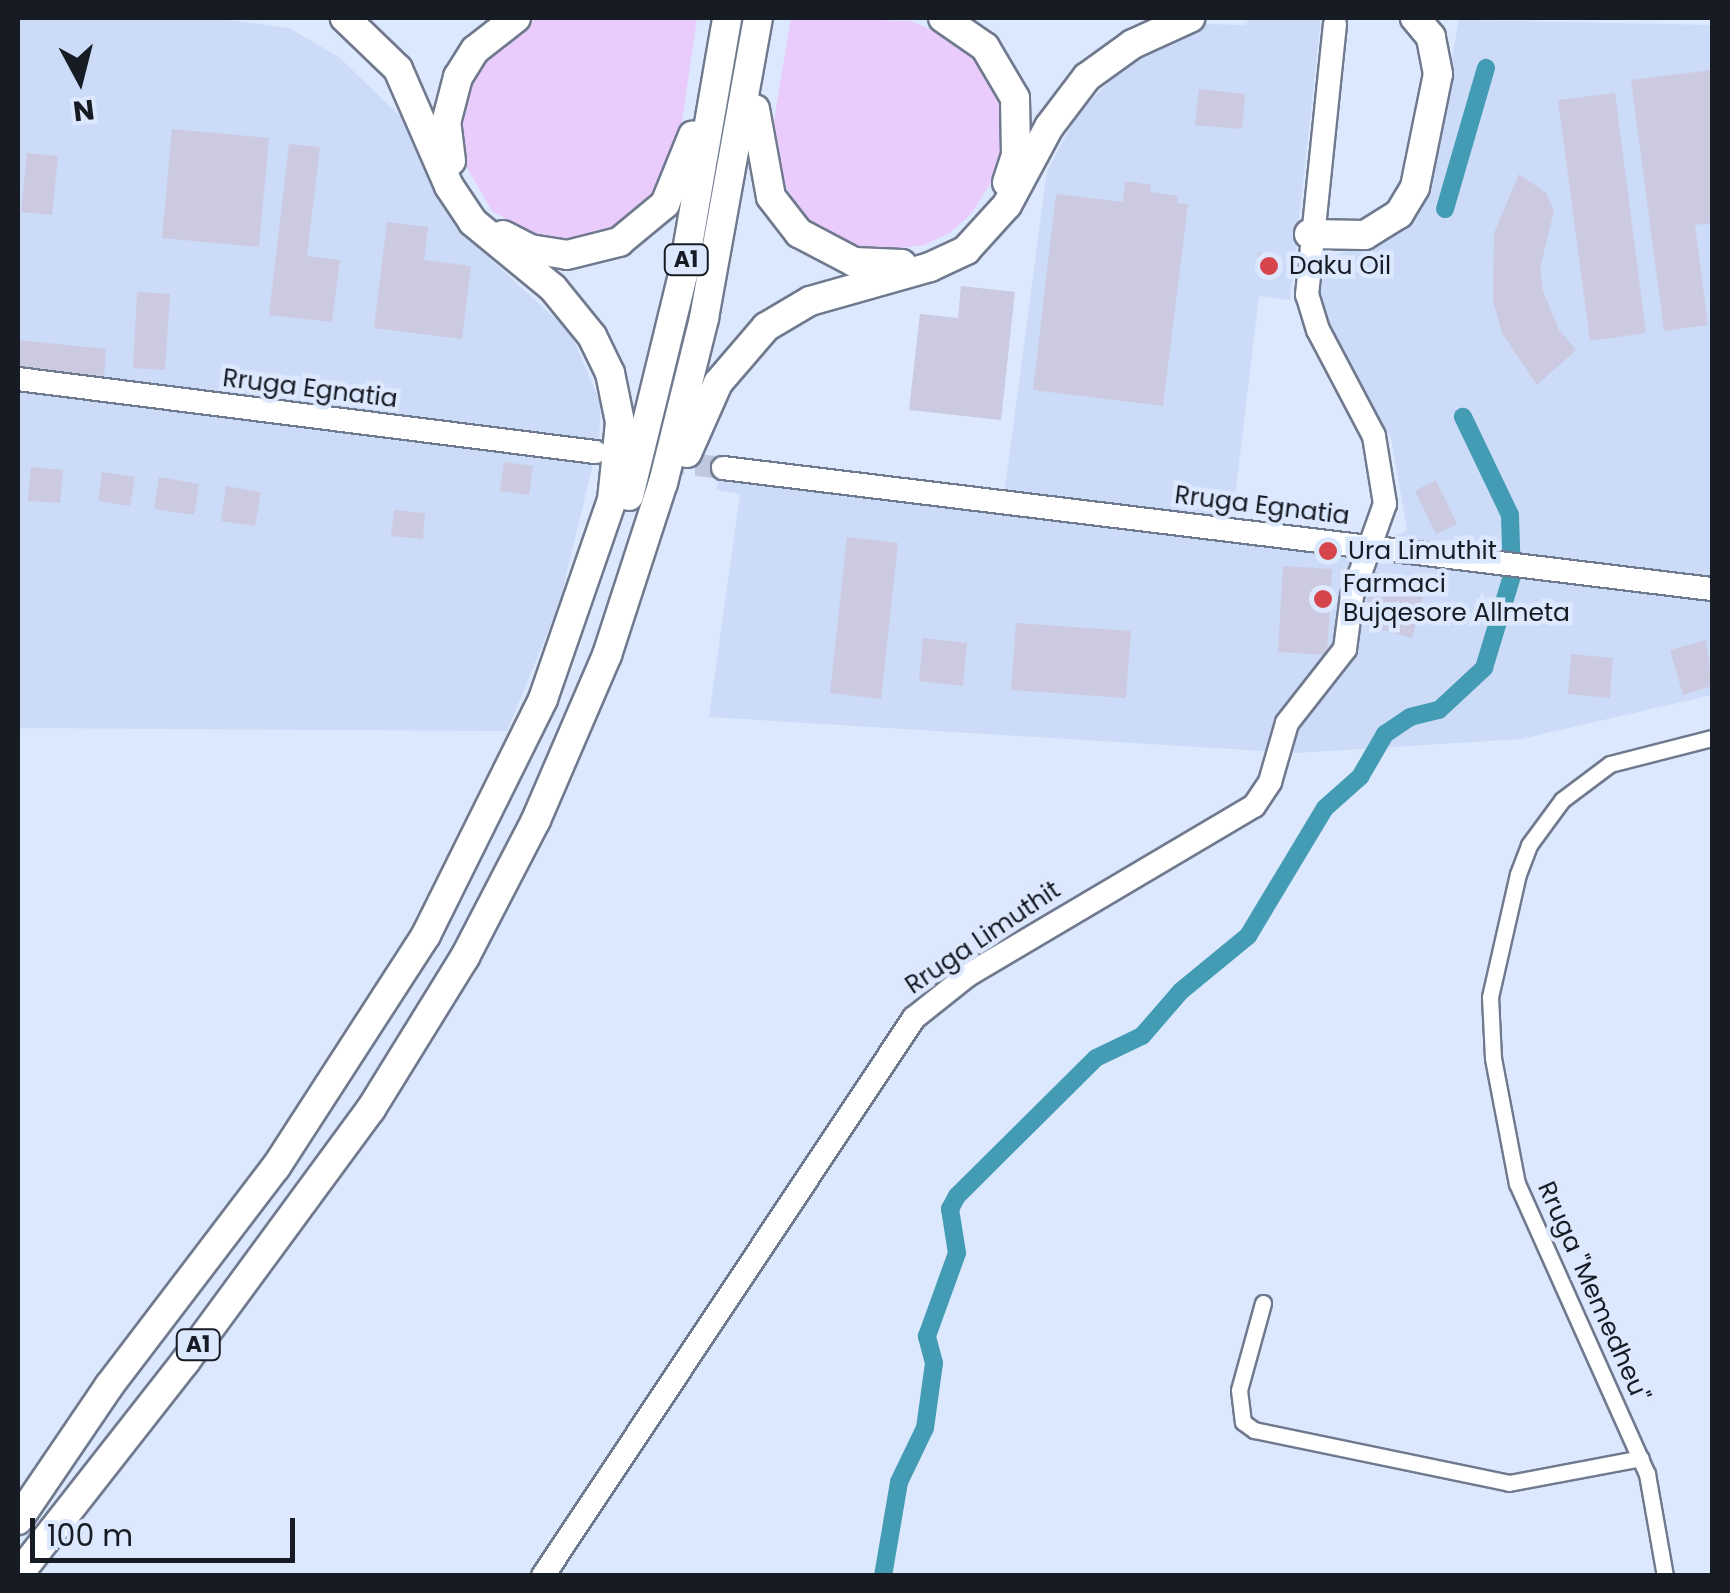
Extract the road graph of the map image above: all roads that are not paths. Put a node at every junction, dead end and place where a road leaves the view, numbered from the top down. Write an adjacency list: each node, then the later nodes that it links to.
1 (345, 18): 18 (highway)
2 (516, 18): 9 (highway)
3 (725, 18): 9 (highway, A1)
4 (759, 18): 10 (highway, A1)
5 (944, 18): 10 (highway)
6 (1190, 18): 19 (highway)
7 (1415, 18): 11 (highway)
8 (1335, 24): 11 (main road, Rruga Egnatia)
9 (713, 74): 18 (highway, A1)
10 (751, 79): 19 (highway, A1)
11 (1309, 234): 15 (main road, Rruga Egnatia)
12 (18, 379): 13 (main road, Rruga Egnatia)
13 (596, 452)
14 (723, 468): 15 (main road, Rruga Egnatia)
15 (1374, 548): 16 (main road); 24 (main road, Rruga Limuthit)
16 (1712, 589)
17 (1712, 738): 21 (street, Rruga "Memedheu")
18 (521, 764): 22 (highway, A1)
19 (569, 767): 23 (highway, A1)
20 (1263, 1303): 21 (street)
21 (1640, 1458): 25 (street, Rruga "Memedheu")
22 (18, 1522)
23 (18, 1575)
24 (543, 1576)
25 (1665, 1576)

